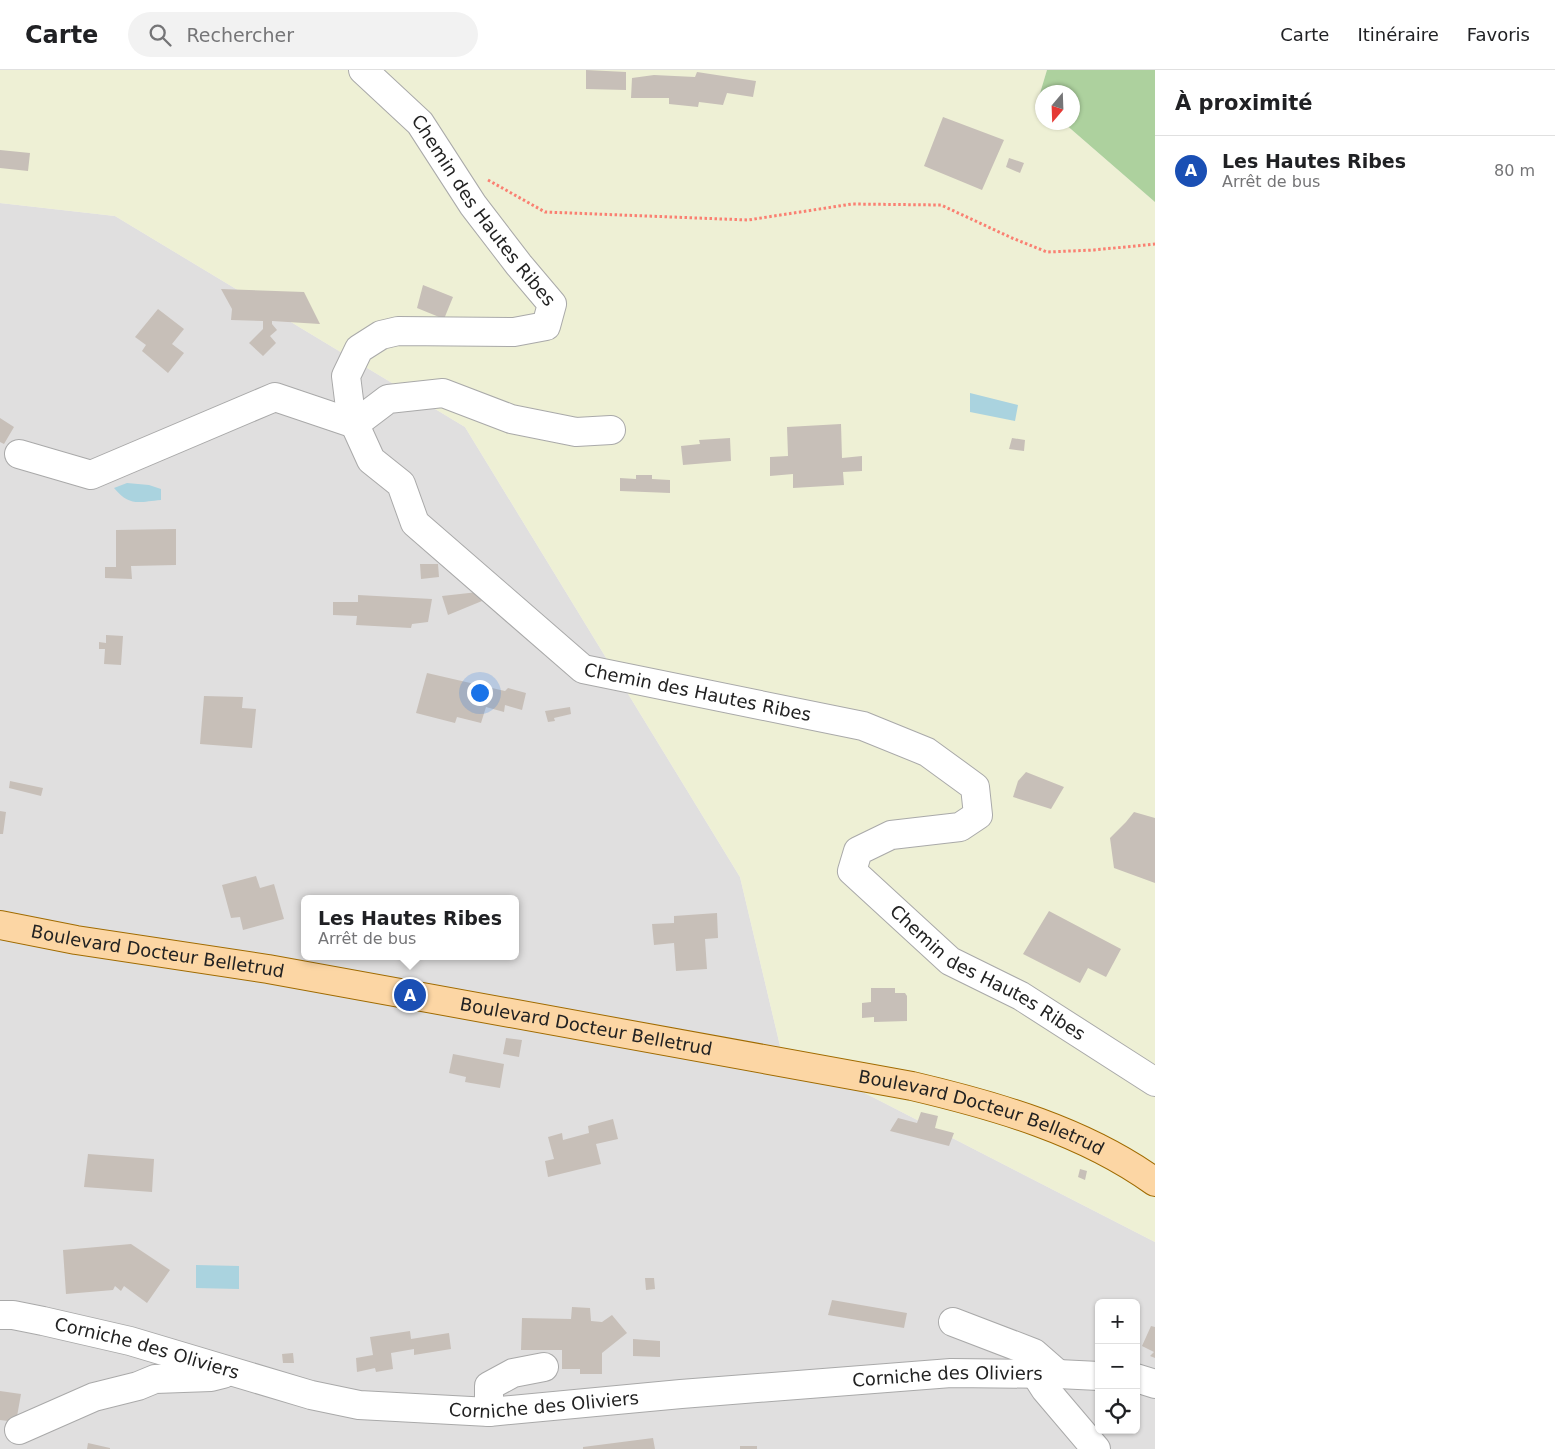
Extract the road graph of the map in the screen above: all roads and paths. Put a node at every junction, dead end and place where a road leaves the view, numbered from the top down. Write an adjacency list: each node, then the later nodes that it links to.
1 (363, 70): 4 (street, Chemin des Hautes Ribes)
2 (487, 179): 3 (path)
3 (1155, 244)
4 (355, 424): 5 (street); 6 (street); 8 (street, Chemin des Hautes Ribes)
5 (611, 430)
6 (19, 454)
7 (0, 925): 9 (main road, Boulevard Docteur Belletrud)
8 (1155, 1082)
9 (1155, 1182)
10 (4, 1311): 13 (street, Corniche des Oliviers)
11 (953, 1322): 14 (street)
12 (544, 1367): 18 (street)
13 (235, 1372): 18 (street, Corniche des Oliviers); 19 (street)
14 (1047, 1374): 15 (street, Corniche des Oliviers); 18 (street, Corniche des Oliviers); 20 (street)
15 (1095, 1376)
16 (1140, 1379): 17 (street)
17 (1155, 1384)
18 (489, 1412)
19 (19, 1430)
20 (1096, 1449)

